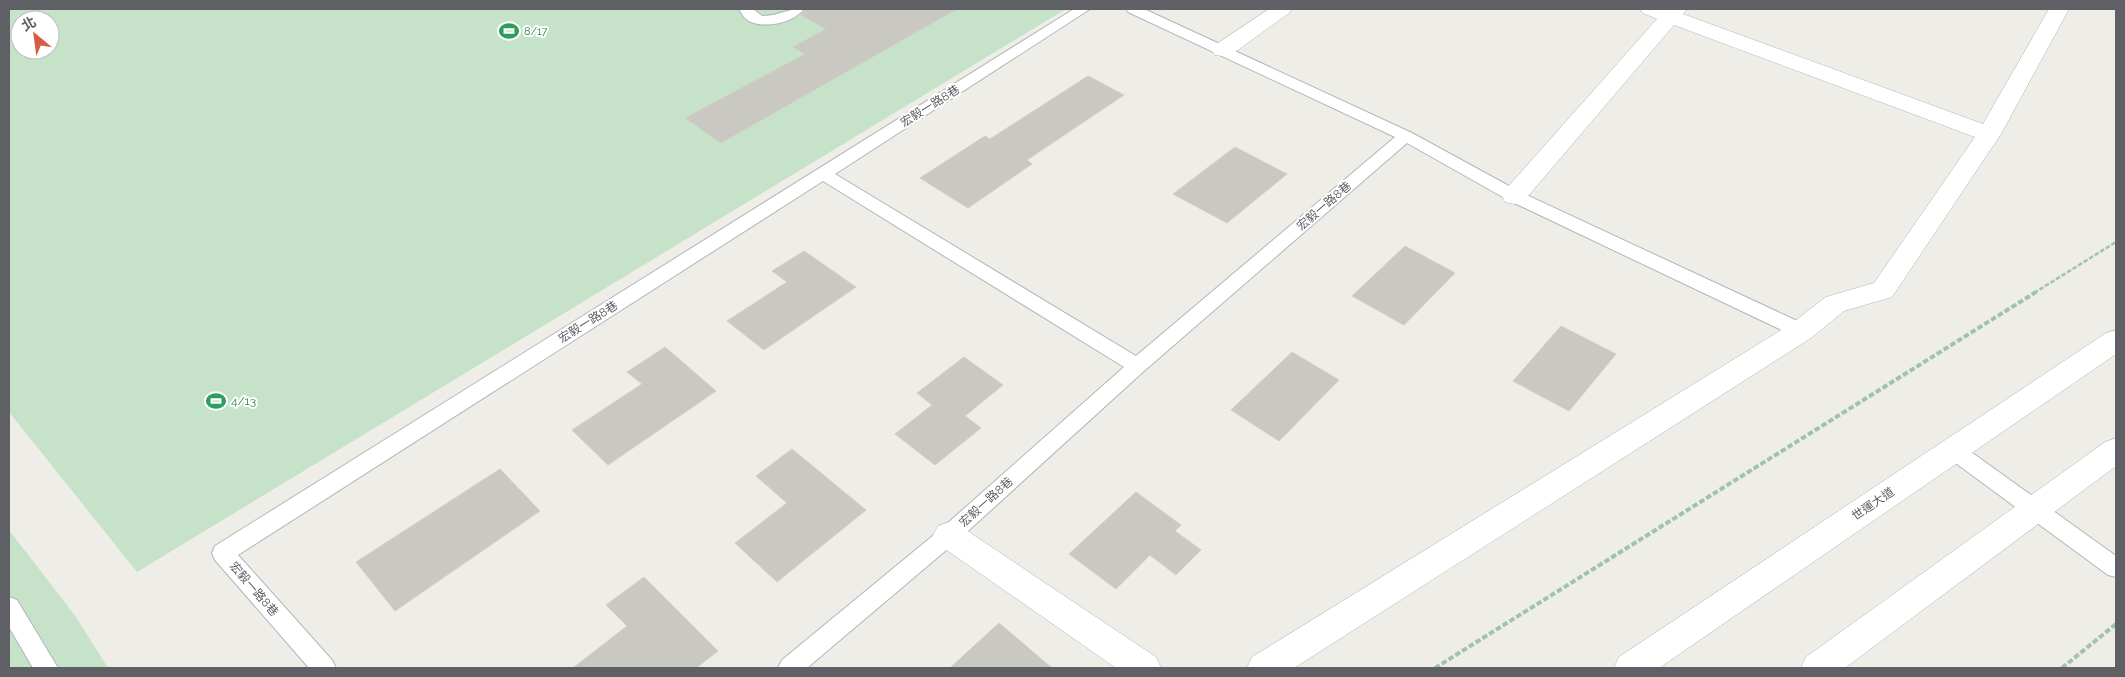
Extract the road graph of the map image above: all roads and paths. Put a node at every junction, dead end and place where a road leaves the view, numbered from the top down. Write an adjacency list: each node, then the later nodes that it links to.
1 (746, 9): 2 (lane)
2 (797, 9)
3 (1083, 9): 11 (lane, 宏毅一路8巷)
4 (1133, 9): 8 (lane)
5 (1282, 9): 8 (street)
6 (2060, 9): 9 (street)
7 (1666, 11): 9 (street); 12 (street)
8 (1223, 50): 10 (lane)
9 (1989, 134): 14 (street)
10 (1406, 136): 12 (lane); 16 (lane, 宏毅一路8巷)
11 (823, 174): 16 (lane); 25 (lane, 宏毅一路8巷)
12 (1514, 196): 14 (lane)
13 (2116, 242): 29 (path)
14 (1801, 331): 28 (street)
15 (2116, 340): 17 (street, 世運大道)
16 (1137, 366): 20 (lane, 宏毅一路8巷)
17 (1953, 450): 19 (lane); 30 (street, 世運大道)
18 (2116, 450): 19 (street)
19 (2035, 509): 21 (lane); 31 (street)
20 (949, 535): 26 (lane, 宏毅一路8巷); 27 (street)
21 (2116, 568)
22 (9, 607): 24 (lane)
23 (2116, 624): 32 (path)
24 (46, 668)
25 (324, 668)
26 (790, 668)
27 (1144, 668)
28 (1264, 668)
29 (1435, 668)
30 (1630, 668)
31 (1818, 668)
32 (2062, 668)

